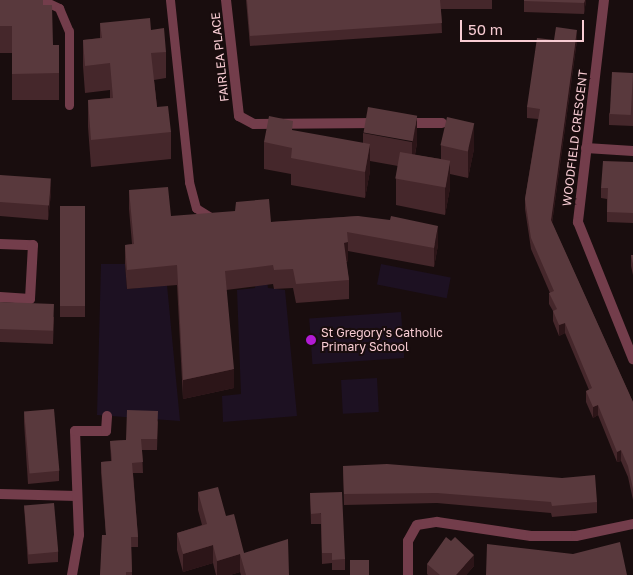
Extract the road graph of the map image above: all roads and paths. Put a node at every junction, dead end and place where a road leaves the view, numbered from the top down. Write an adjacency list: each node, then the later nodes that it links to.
1 (42, 0): 5 (lane)
2 (170, 0): 9 (lane)
3 (226, 0): 6 (street, FAIRLEA PLACE)
4 (604, 0): 7 (street, WOODFIELD CRESCENT)
5 (69, 105)
6 (442, 123)
7 (586, 148): 8 (street); 12 (street, WOODFIELD CRESCENT)
8 (633, 151)
9 (222, 218)
10 (0, 244): 11 (street)
11 (0, 297)
12 (633, 359)
13 (107, 416): 15 (street)
14 (0, 494): 15 (street)
15 (77, 496): 17 (street)
16 (633, 524): 18 (street)
17 (72, 575)
18 (408, 575)

